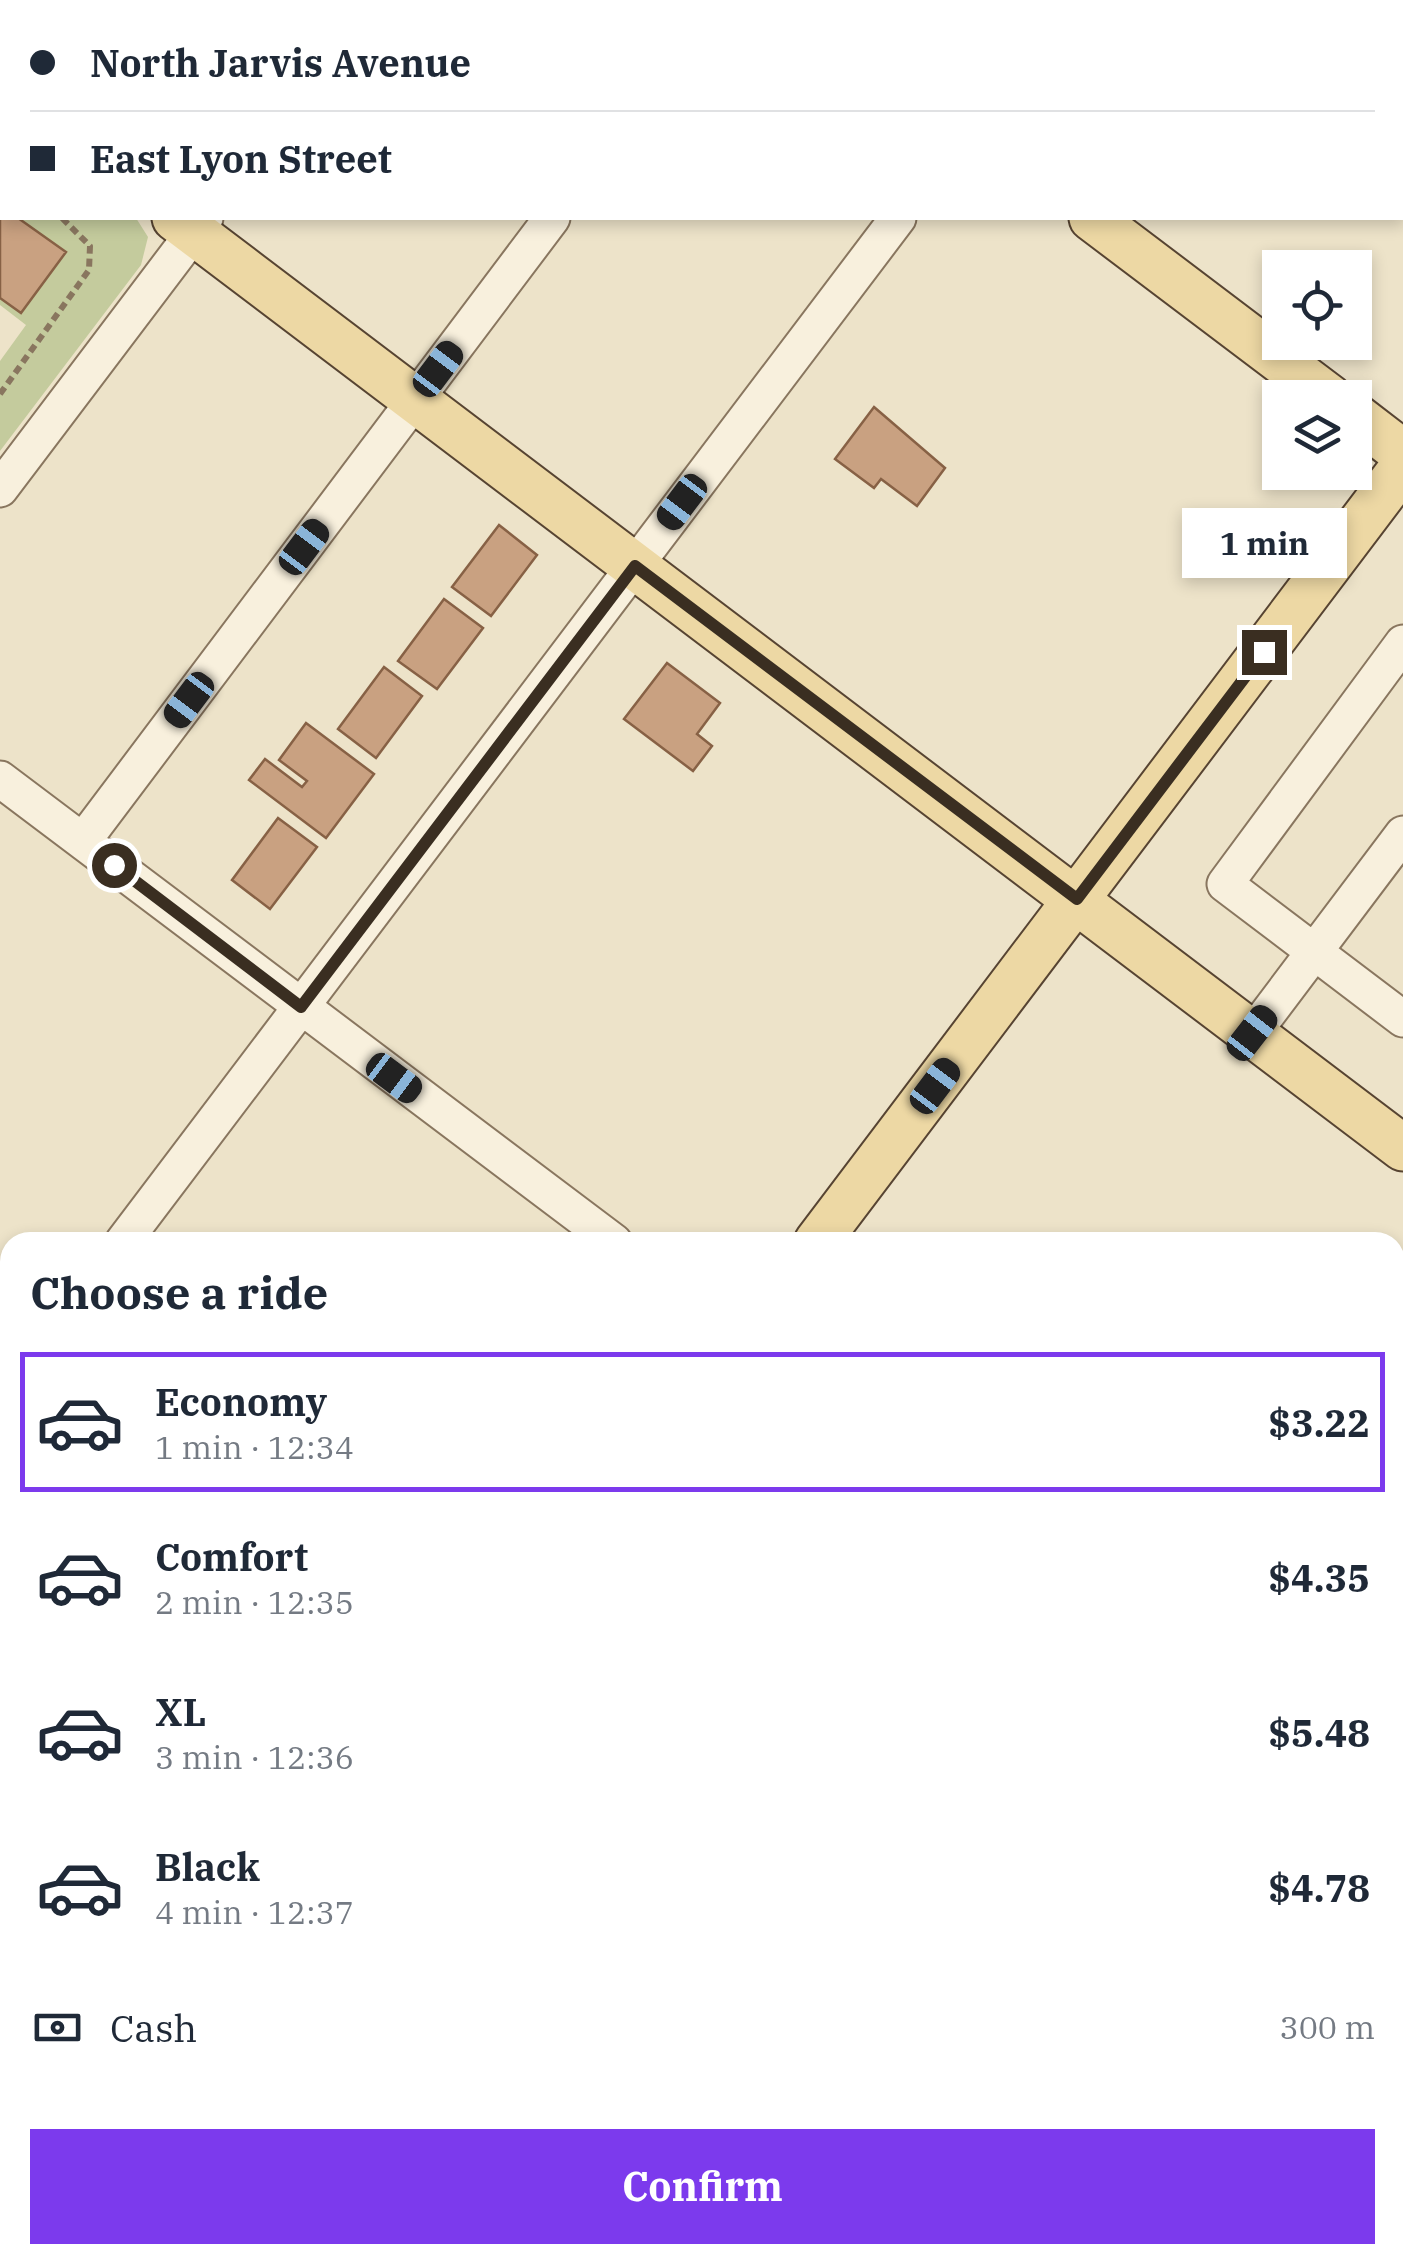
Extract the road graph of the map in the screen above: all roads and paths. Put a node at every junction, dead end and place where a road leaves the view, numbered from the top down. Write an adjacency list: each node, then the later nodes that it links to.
1 (64, 220): 7 (path)
2 (550, 220): 8 (street)
3 (896, 220): 13 (street)
4 (1095, 220): 6 (main road)
5 (192, 222): 8 (main road); 12 (street)
6 (1306, 380)
7 (0, 394)
8 (415, 399): 13 (main road); 17 (street)
9 (1372, 429): 10 (main road)
10 (1403, 452)
11 (1403, 467): 18 (main road)
12 (0, 489)
13 (635, 566): 18 (main road); 20 (street)
14 (1403, 642): 19 (street)
15 (0, 779): 17 (street)
16 (1403, 834): 19 (street)
17 (82, 841): 20 (street)
18 (1077, 899): 22 (main road); 26 (main road)
19 (1314, 952): 21 (street); 22 (street)
20 (301, 1007): 24 (street); 25 (street)
21 (1403, 1019)
22 (1252, 1033): 23 (main road)
23 (1403, 1148)
24 (131, 1232)
25 (601, 1232)
26 (825, 1232)

